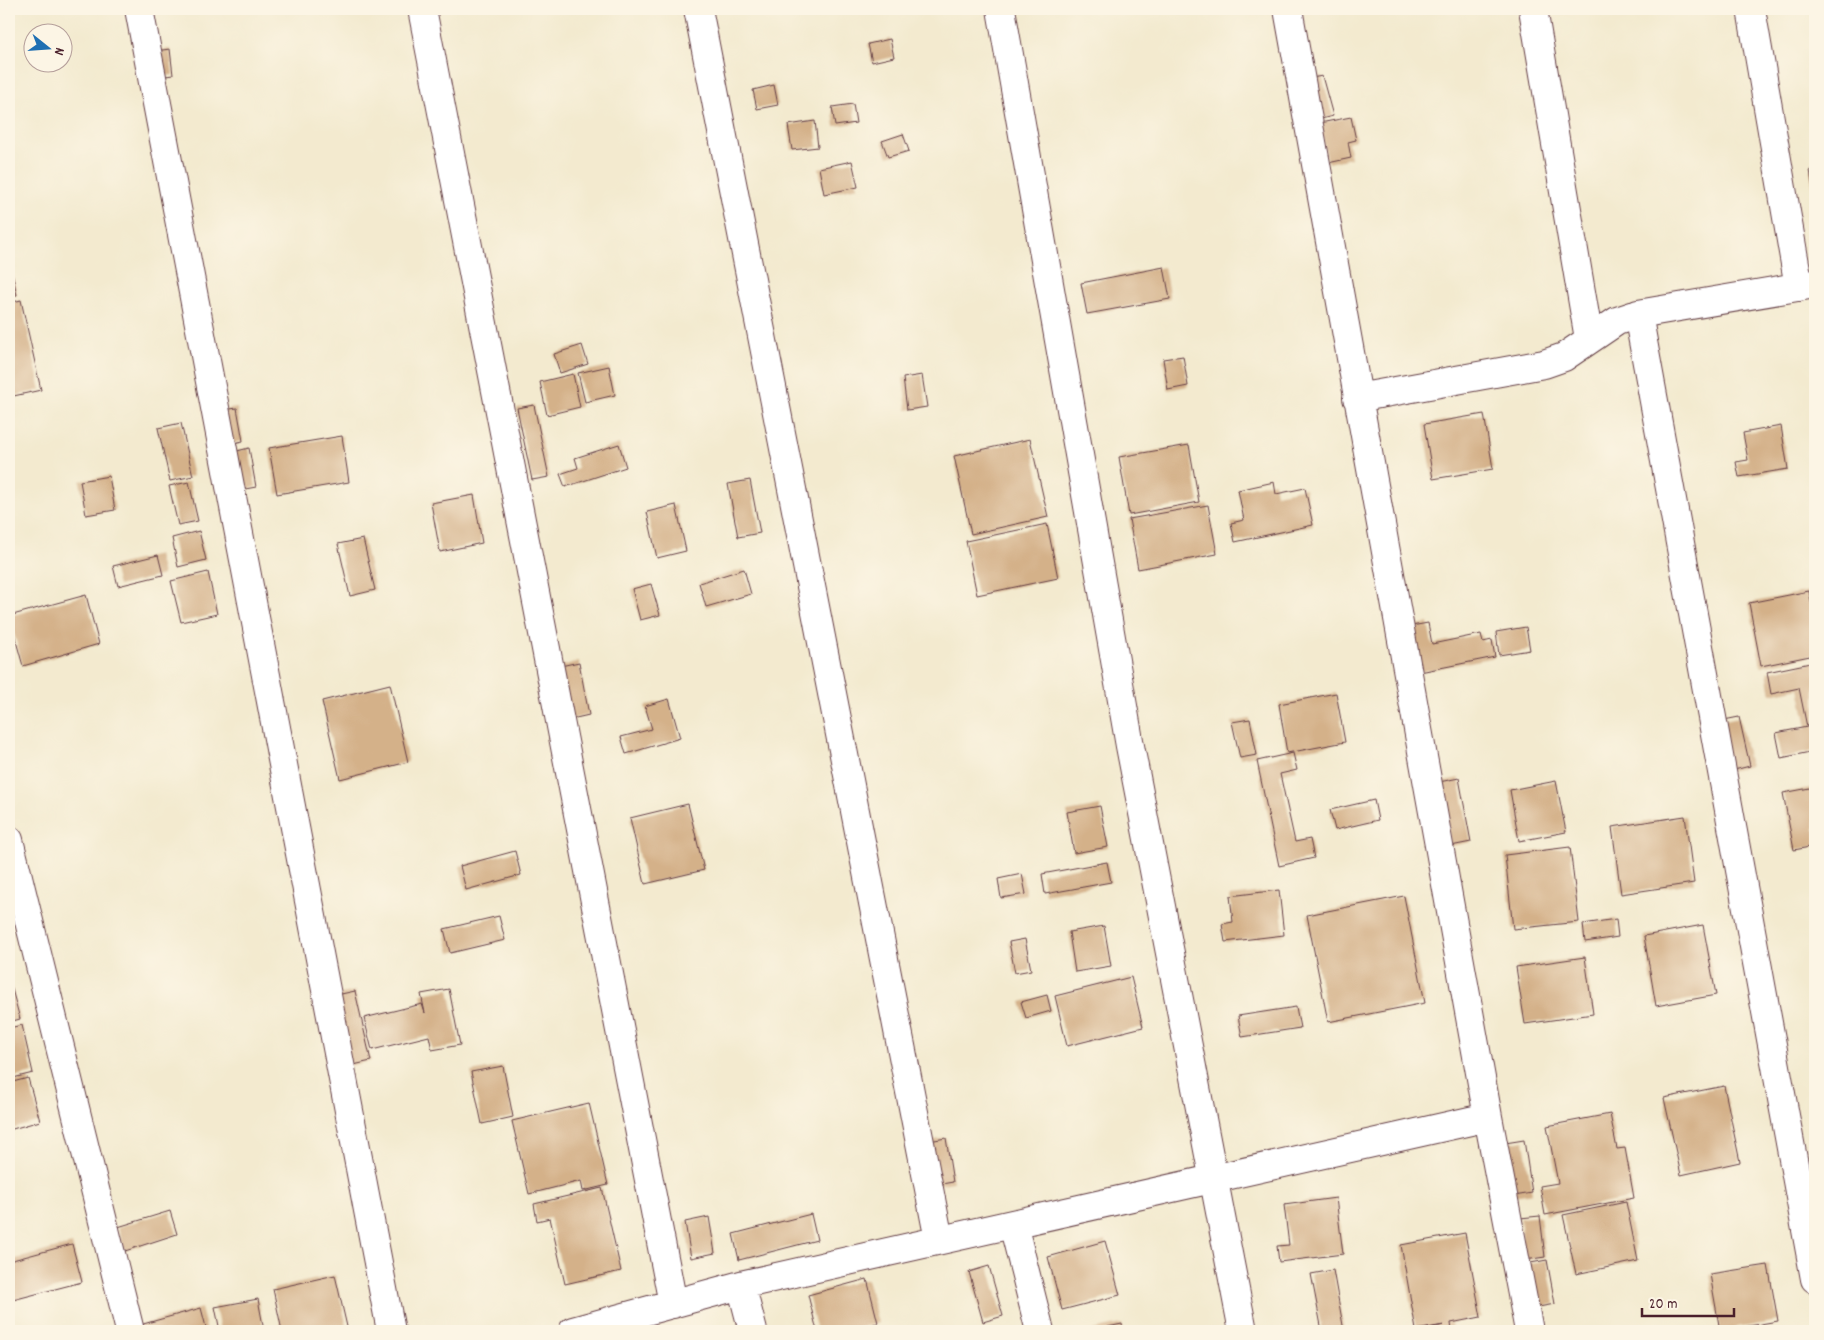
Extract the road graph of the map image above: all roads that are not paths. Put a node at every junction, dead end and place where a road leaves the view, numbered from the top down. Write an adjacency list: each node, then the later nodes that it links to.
1 (139, 9): 21 (street)
2 (422, 9): 19 (street)
3 (698, 9): 16 (street)
4 (1001, 9): 14 (street)
5 (1288, 9): 11 (street)
6 (1533, 9): 10 (street)
7 (1751, 9): 8 (street)
8 (1807, 285): 9 (street)
9 (1638, 314): 10 (street); 17 (street)
10 (1589, 339): 11 (street)
11 (1357, 398): 13 (street)
12 (9, 840): 20 (street)
13 (1488, 1117): 14 (street); 26 (street)
14 (1215, 1178): 15 (street); 25 (street)
15 (1013, 1224): 16 (street); 24 (street)
16 (939, 1240): 18 (street)
17 (1815, 1279)
18 (741, 1285): 19 (street); 23 (street)
19 (673, 1304): 22 (street)
20 (130, 1331)
21 (391, 1331)
22 (572, 1331)
23 (753, 1331)
24 (1040, 1331)
25 (1244, 1331)
26 (1529, 1331)

